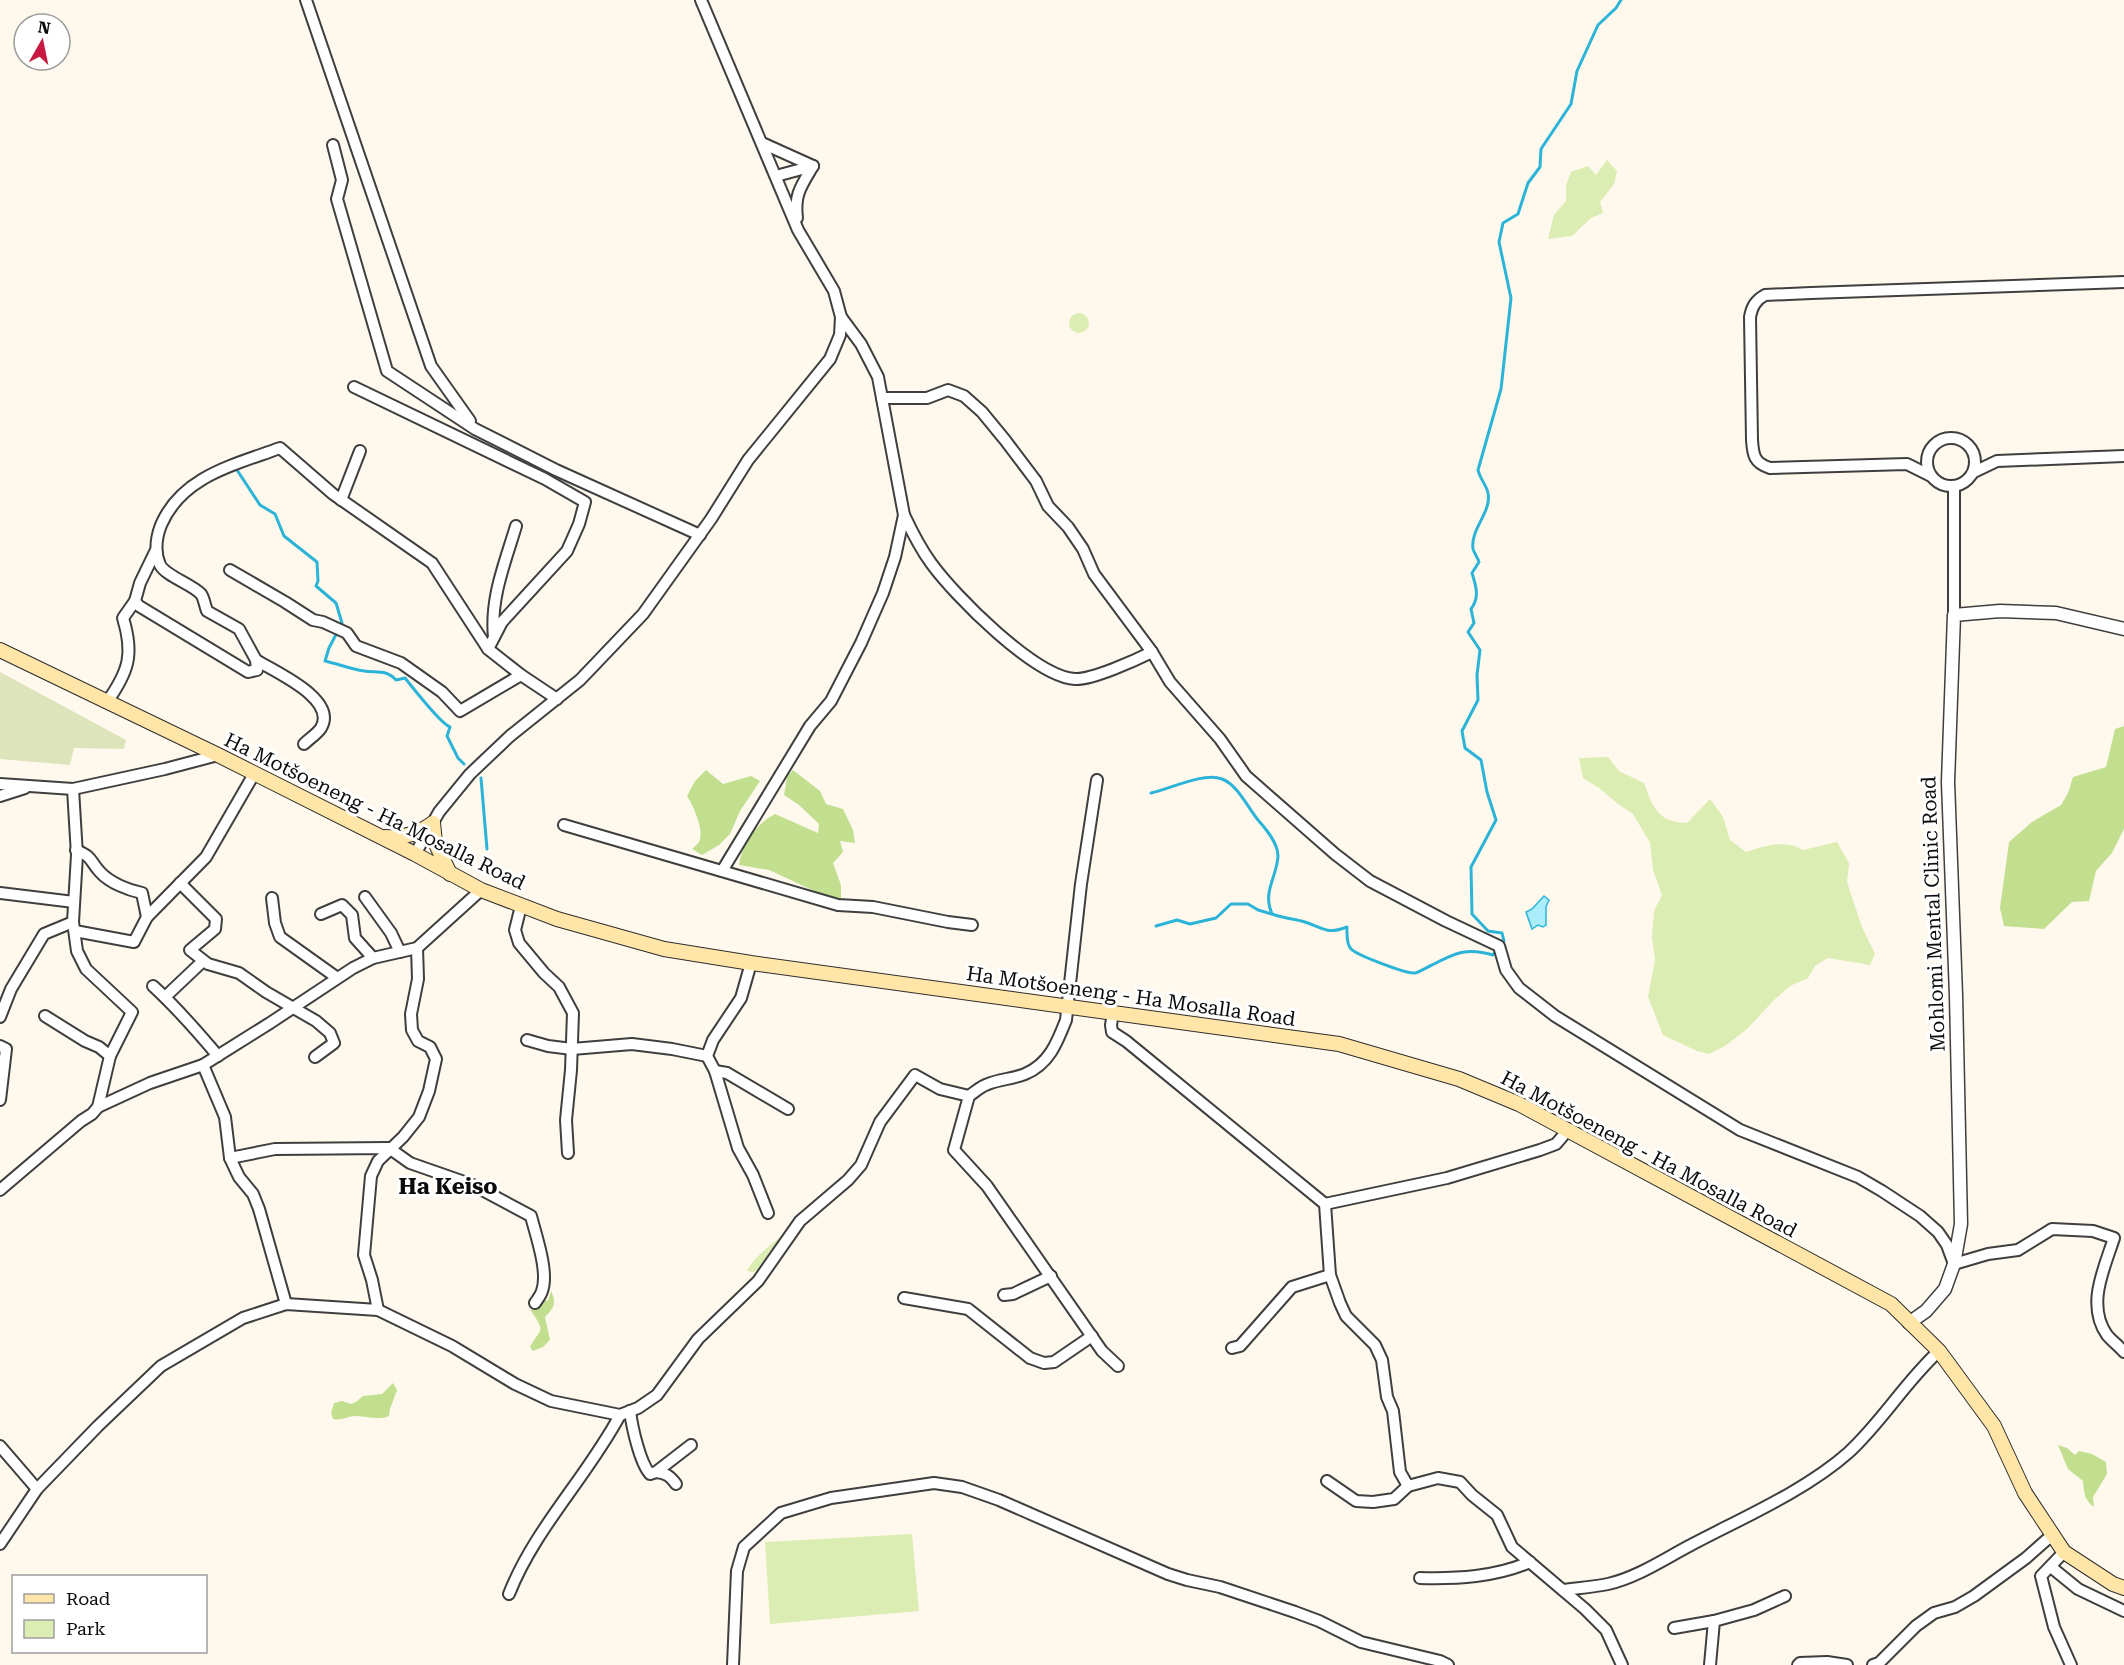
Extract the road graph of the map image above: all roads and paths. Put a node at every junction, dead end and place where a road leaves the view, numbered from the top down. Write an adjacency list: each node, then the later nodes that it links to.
1 (306, 0): 12 (street)
2 (701, 0): 3 (street)
3 (762, 144): 5 (street); 6 (street)
4 (333, 145): 12 (street)
5 (813, 166): 6 (street); 7 (street)
6 (776, 176): 7 (street)
7 (798, 230): 9 (street)
8 (2124, 282): 16 (street)
9 (841, 317): 11 (street); 21 (street)
10 (354, 387): 27 (street)
11 (882, 398): 19 (street); 30 (street)
12 (475, 429): 21 (street)
13 (360, 452): 18 (street)
14 (2124, 456): 15 (street)
15 (1974, 472): 16 (street); 17 (street)
16 (1931, 476): 17 (street)
17 (1954, 486): 25 (street, Mohlomi Mental Clinic Road)
18 (341, 500): 22 (street); 28 (street)
19 (904, 515): 30 (street); 48 (street)
20 (516, 526): 27 (street)
21 (700, 535): 33 (street)
22 (156, 550): 24 (street); 31 (street)
23 (230, 570): 32 (street)
24 (135, 601): 31 (street); 34 (street)
25 (1954, 615): 26 (street); 95 (street, Mohlomi Mental Clinic Road)
26 (2124, 629)
27 (494, 637): 28 (street)
28 (488, 649): 32 (street)
29 (0, 650): 34 (main road, Ha Motšoeneng - Ha Mosalla Road)
30 (1152, 652): 95 (street)
31 (256, 660): 35 (street)
32 (521, 675): 33 (street)
33 (556, 699): 43 (street)
34 (107, 702): 36 (main road, Ha Motšoeneng - Ha Mosalla Road)
35 (304, 744)
36 (218, 755): 37 (main road, Ha Motšoeneng - Ha Mosalla Road); 41 (street)
37 (254, 774): 45 (main road, Ha Motšoeneng - Ha Mosalla Road); 50 (street)
38 (1097, 780): 71 (street)
39 (0, 784): 40 (street)
40 (33, 786): 41 (street); 42 (street)
41 (73, 789): 46 (street)
42 (0, 796)
43 (433, 823): 45 (main road); 47 (street); 49 (main road)
44 (564, 825): 48 (street)
45 (380, 837): 47 (main road, Ha Motšoeneng - Ha Mosalla Road)
46 (76, 850): 55 (street); 58 (street)
47 (415, 854): 49 (main road, Ha Motšoeneng - Ha Mosalla Road)
48 (722, 871): 59 (street)
49 (450, 874): 51 (main road, Ha Motšoeneng - Ha Mosalla Road)
50 (180, 884): 58 (street); 64 (street)
51 (481, 890): 56 (main road, Ha Motšoeneng - Ha Mosalla Road); 61 (street)
52 (0, 893): 55 (street)
53 (365, 897): 62 (street)
54 (272, 898): 66 (street)
55 (74, 902): 60 (street)
56 (521, 906): 65 (main road, Ha Motšoeneng - Ha Mosalla Road); 77 (street)
57 (321, 914): 63 (street)
58 (147, 917): 60 (street)
59 (972, 925)
60 (74, 926): 68 (street); 78 (street)
61 (417, 948): 62 (street); 89 (street)
62 (400, 952): 63 (street)
63 (373, 958): 66 (street)
64 (203, 961): 69 (street); 70 (street)
65 (751, 963): 71 (main road, Ha Motšoeneng - Ha Mosalla Road); 80 (street)
66 (336, 977): 70 (street)
67 (153, 986): 69 (street)
68 (6, 988): 74 (street)
69 (165, 997): 79 (street)
70 (292, 1008): 79 (street); 81 (street)
71 (1067, 1008): 72 (main road, Ha Motšoeneng - Ha Mosalla Road); 84 (street)
72 (1113, 1013): 88 (main road, Ha Motšoeneng - Ha Mosalla Road); 93 (street)
73 (45, 1016): 78 (street)
74 (0, 1017)
75 (527, 1040): 77 (street)
76 (0, 1046): 85 (street)
77 (572, 1049): 80 (street); 90 (street)
78 (110, 1056): 86 (street)
79 (218, 1056): 82 (street)
80 (707, 1056): 83 (street)
81 (315, 1057)
82 (204, 1065): 86 (street); 91 (street)
83 (715, 1071): 87 (street); 94 (street)
84 (969, 1096): 97 (street); 109 (street)
85 (0, 1100)
86 (98, 1107): 92 (street)
87 (788, 1109)
88 (1567, 1131): 93 (street); 103 (main road, Ha Motšoeneng - Ha Mosalla Road)
89 (389, 1148): 91 (street); 101 (street); 102 (street)
90 (568, 1153)
91 (230, 1158): 100 (street)
92 (0, 1190)
93 (1325, 1204): 96 (street)
94 (768, 1213)
95 (1954, 1264): 103 (street, Mohlomi Mental Clinic Road); 107 (street)
96 (1330, 1275): 105 (street); 115 (street)
97 (1051, 1276): 98 (street); 104 (street)
98 (1004, 1295)
99 (904, 1298): 104 (street)
100 (286, 1304): 102 (street); 116 (street)
101 (535, 1304)
102 (378, 1310): 109 (street)
103 (1909, 1323): 106 (main road, Ha Motšoeneng - Ha Mosalla Road)
104 (1092, 1336): 108 (street)
105 (1232, 1348)
106 (1939, 1351): 117 (main road, Ha Motšoeneng - Ha Mosalla Road); 124 (street)
107 (2124, 1352)
108 (1118, 1366)
109 (625, 1413): 112 (street); 125 (street)
110 (691, 1445): 112 (street)
111 (0, 1446): 116 (street)
112 (656, 1472): 114 (street)
113 (1327, 1481): 115 (street)
114 (676, 1484)
115 (1408, 1486): 120 (street)
116 (37, 1489): 118 (street)
117 (2052, 1535): 119 (main road, Ha Motšoeneng - Ha Mosalla Road); 136 (street)
118 (0, 1544)
119 (2064, 1552): 121 (street); 123 (main road, Ha Motšoeneng - Ha Mosalla Road)
120 (1530, 1562): 122 (street); 124 (street)
121 (2051, 1568): 127 (street); 137 (street)
122 (1420, 1578)
123 (2124, 1588)
124 (1563, 1590): 132 (street)
125 (509, 1594)
126 (1785, 1596): 128 (street)
127 (2124, 1611)
128 (1714, 1621): 129 (street); 133 (street)
129 (1674, 1628)
130 (733, 1665): 131 (street)
131 (1448, 1665)
132 (1622, 1665)
133 (1710, 1665)
134 (1798, 1665): 135 (street)
135 (1847, 1665)
136 (1874, 1665)
137 (2071, 1665)

